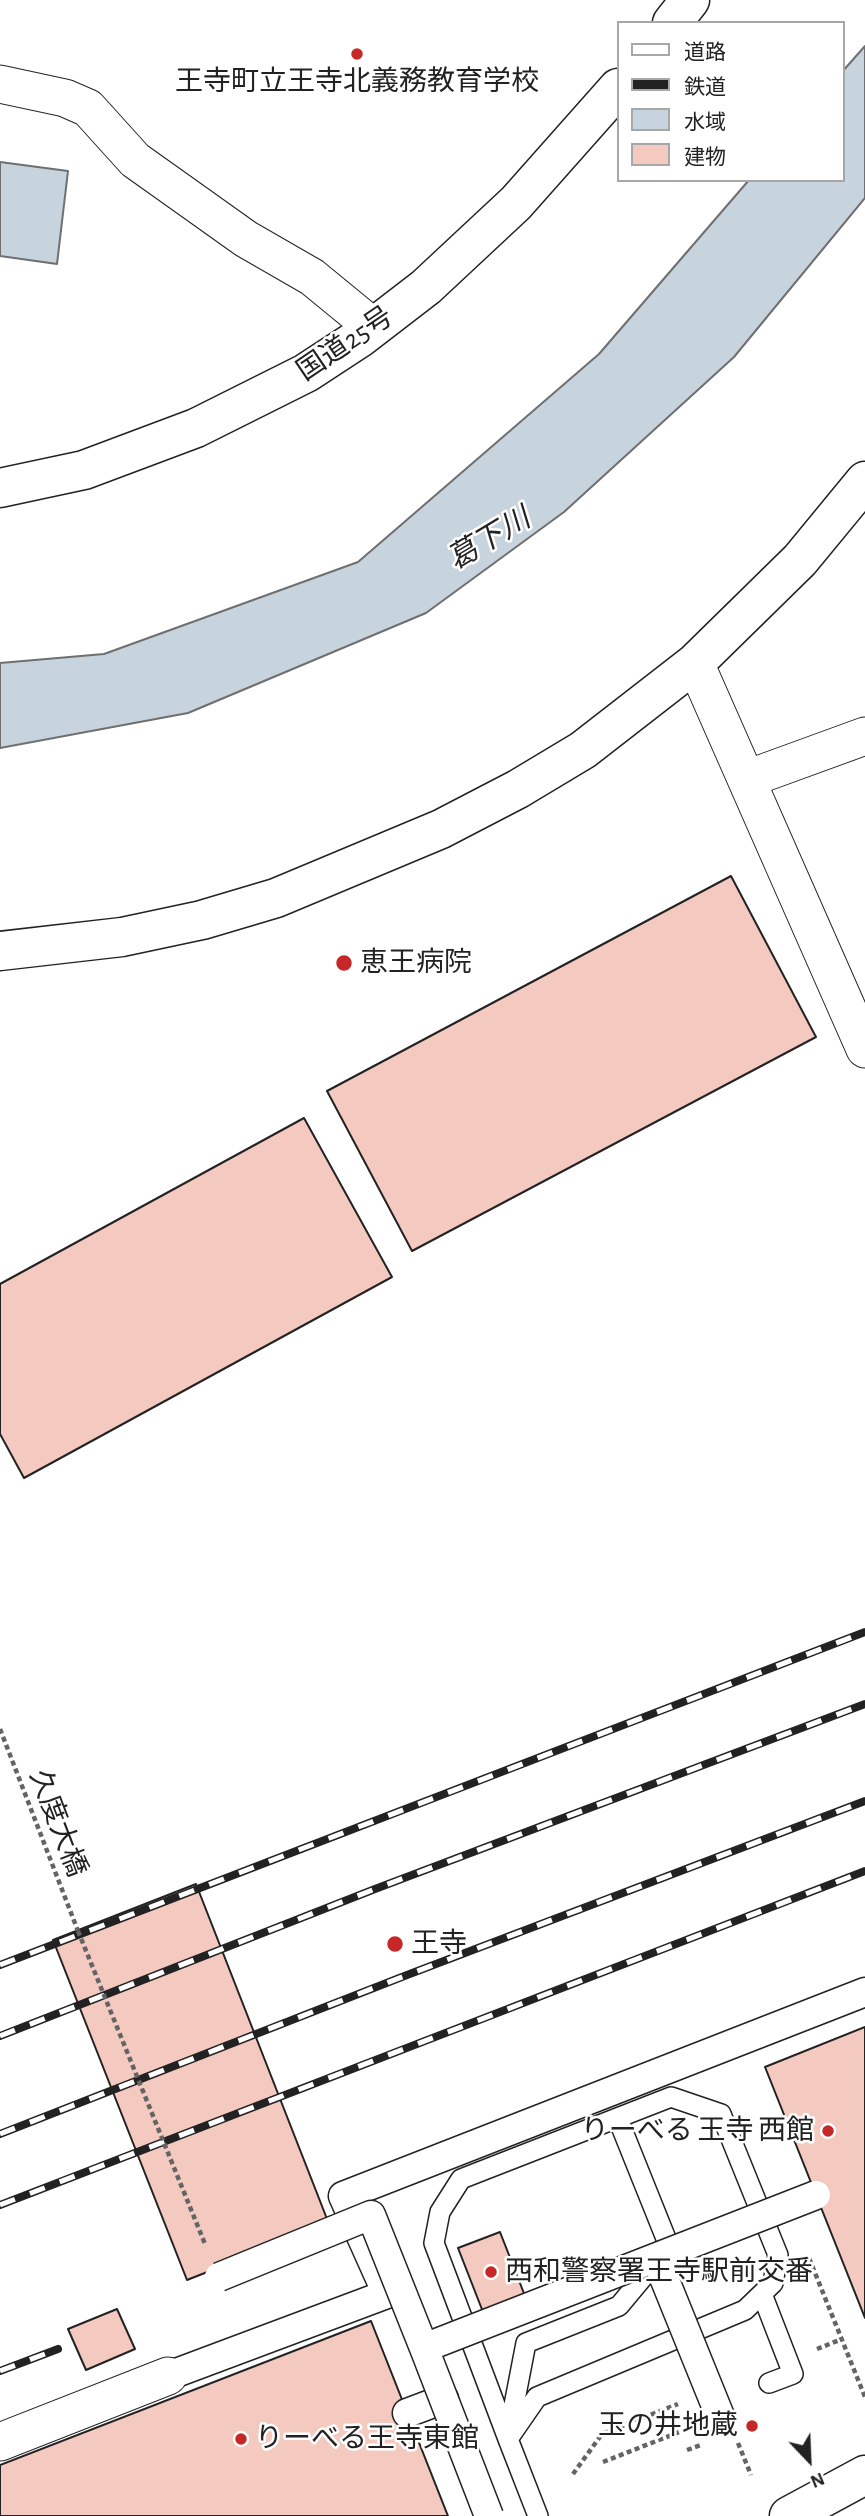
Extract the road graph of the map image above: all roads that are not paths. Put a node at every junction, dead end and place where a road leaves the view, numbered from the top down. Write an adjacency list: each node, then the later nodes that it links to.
1 (690, 0): 2 (main road)
2 (674, 21)
3 (0, 84): 5 (street)
4 (616, 90): 5 (main road, 国道25号)
5 (373, 327): 7 (main road, 国道25号)
6 (865, 481): 8 (main road)
7 (0, 488)
8 (695, 663): 10 (street); 11 (main road)
9 (865, 736): 10 (street)
10 (747, 779): 12 (street)
11 (0, 951)
12 (855, 1001): 13 (street)
13 (865, 1049)
14 (865, 1992): 21 (street)
15 (618, 2119): 19 (lane); 26 (lane); 26 (lane)
16 (816, 2195): 17 (street, bridge)
17 (656, 2258): 20 (street, bridge); 25 (street, bridge)
18 (219, 2277): 20 (street, bridge)
19 (762, 2294): 22 (lane); 26 (lane)
20 (424, 2348): 23 (street, bridge)
21 (168, 2376): 27 (street)
22 (769, 2383)
23 (444, 2399): 24 (street); 29 (street, bridge)
24 (407, 2413)
25 (720, 2416)
26 (508, 2439): 30 (lane)
27 (0, 2442)
28 (865, 2475): 31 (main road)
29 (489, 2516)
30 (537, 2516)
31 (789, 2516)

